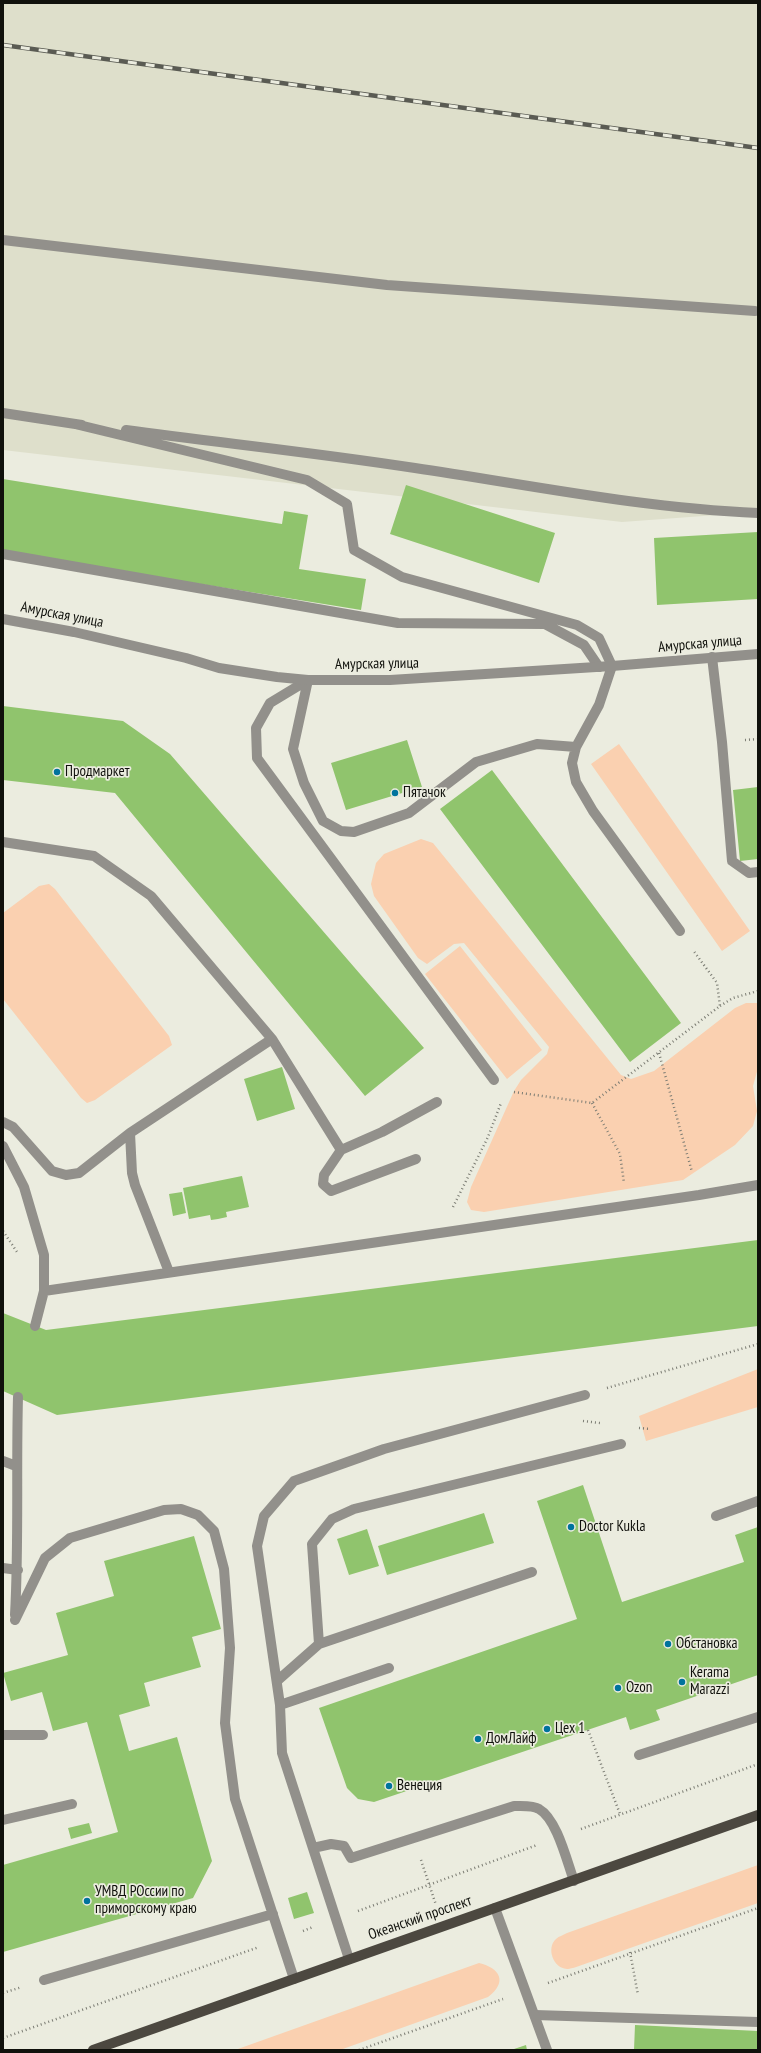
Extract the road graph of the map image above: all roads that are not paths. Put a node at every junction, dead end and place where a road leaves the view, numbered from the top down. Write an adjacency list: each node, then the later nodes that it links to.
1 (3, 240): 2 (street)
2 (755, 311)
3 (3, 413): 4 (street)
4 (76, 424): 5 (street); 10 (street)
5 (758, 513)
6 (3, 554): 11 (street)
7 (3, 619): 12 (street, Амурская улица)
8 (758, 654): 9 (street, Амурская улица)
9 (712, 657): 10 (street, Амурская улица); 15 (street)
10 (612, 666): 11 (street, Амурская улица); 13 (street)
11 (599, 667): 12 (street, Амурская улица)
12 (308, 680): 13 (street); 18 (street)
13 (576, 746): 16 (street)
14 (3, 842): 17 (street)
15 (758, 872)
16 (680, 931)
17 (272, 1039): 21 (street); 23 (street)
18 (494, 1080)
19 (437, 1102): 23 (street)
20 (3, 1122): 21 (street)
21 (130, 1133): 26 (street)
22 (3, 1146): 27 (street)
23 (341, 1150): 24 (street)
24 (416, 1160)
25 (758, 1185): 26 (street)
26 (169, 1272): 27 (street)
27 (44, 1291): 28 (street)
28 (35, 1326)
29 (585, 1395): 41 (street)
30 (18, 1397): 33 (street)
31 (621, 1444): 39 (street)
32 (3, 1461): 33 (street)
33 (16, 1466): 37 (street)
34 (758, 1501): 35 (street)
35 (716, 1516)
36 (3, 1568): 37 (street)
37 (18, 1570): 53 (street)
38 (532, 1572): 39 (street)
39 (319, 1644): 41 (street)
40 (389, 1668): 42 (street)
41 (277, 1681): 42 (street)
42 (280, 1705): 50 (street)
43 (758, 1717): 46 (street)
44 (3, 1735): 45 (street)
45 (43, 1735)
46 (639, 1755)
47 (72, 1804): 49 (street)
48 (758, 1815): 51 (main road, Океанский проспект)
49 (3, 1820)
50 (313, 1848): 51 (street); 54 (street)
51 (574, 1881): 52 (main road, Океанский проспект)
52 (495, 1908): 54 (main road, Океанский проспект); 57 (street)
53 (273, 1914): 55 (street); 56 (street)
54 (350, 1959): 55 (main road, Океанский проспект)
55 (294, 1978): 59 (main road, Океанский проспект)
56 (44, 1980)
57 (534, 2015): 58 (street); 60 (street)
58 (758, 2022)
59 (92, 2050)
60 (547, 2050)

